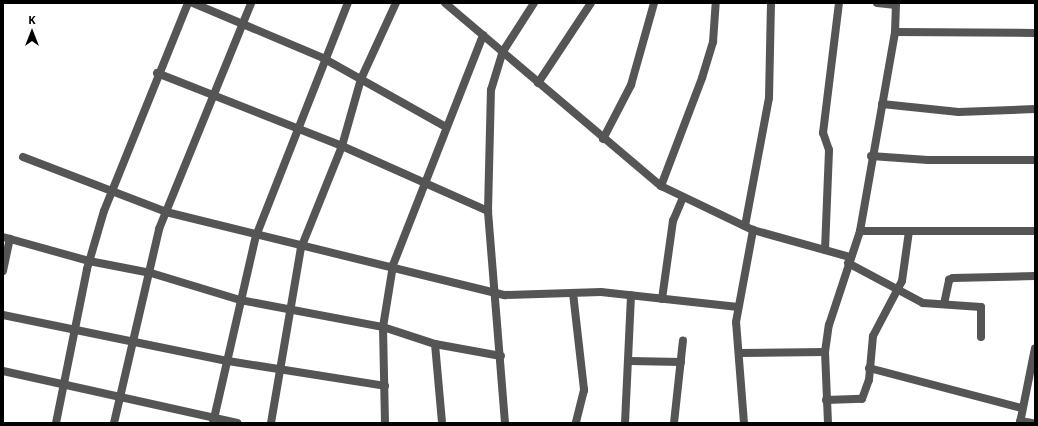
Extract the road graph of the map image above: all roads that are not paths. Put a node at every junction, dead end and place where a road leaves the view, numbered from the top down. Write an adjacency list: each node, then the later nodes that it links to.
1 (188, 3): 21 (street)
2 (193, 3): 15 (street)
3 (251, 3): 15 (street)
4 (348, 3): 20 (street)
5 (396, 3): 22 (street)
6 (445, 3): 18 (street)
7 (534, 3): 19 (street)
8 (592, 3): 23 (street)
9 (654, 3): 29 (street)
10 (716, 3): 35 (street)
11 (771, 3): 40 (street)
12 (839, 3): 48 (street)
13 (877, 3): 14 (street)
14 (896, 4): 16 (street)
15 (243, 25): 20 (street); 24 (street)
16 (896, 32): 17 (street); 25 (street)
17 (1035, 33)
18 (483, 35): 19 (street); 27 (street)
19 (502, 53): 23 (street); 38 (street)
20 (323, 58): 22 (street); 28 (street)
21 (158, 73): 24 (street); 36 (street)
22 (361, 79): 27 (street); 30 (street)
23 (538, 83): 29 (street)
24 (216, 96): 28 (street); 39 (street)
25 (882, 104): 26 (street); 31 (street)
26 (1035, 109)
27 (446, 127): 34 (street)
28 (297, 128): 30 (street); 45 (street)
29 (603, 139): 35 (street)
30 (342, 146): 34 (street); 47 (street)
31 (871, 156): 33 (street); 42 (street)
32 (23, 157): 36 (street)
33 (1035, 160)
34 (422, 182): 38 (street); 51 (street)
35 (661, 186): 37 (street)
36 (111, 193): 39 (street); 50 (street)
37 (683, 198): 40 (street); 59 (street)
38 (488, 211): 56 (street)
39 (166, 212): 45 (street); 53 (street)
40 (745, 226): 41 (street)
41 (753, 230): 48 (street); 62 (street)
42 (860, 231): 43 (street); 49 (street)
43 (909, 231): 44 (street); 55 (street)
44 (1035, 231)
45 (256, 236): 47 (street); 60 (street)
46 (7, 238): 50 (street); 52 (street)
47 (301, 248): 51 (street); 63 (street)
48 (825, 250): 49 (street)
49 (849, 260): 55 (street); 72 (street)
50 (89, 262): 53 (street); 66 (street)
51 (393, 265): 56 (street); 65 (street)
52 (3, 271)
53 (151, 273): 60 (street); 68 (street)
54 (1035, 276): 61 (street)
55 (897, 289): 61 (street); 78 (street)
56 (492, 290): 57 (street); 74 (street)
57 (573, 293): 58 (street); 96 (street)
58 (630, 295): 59 (street); 76 (street)
59 (662, 299): 62 (street)
60 (240, 300): 63 (street); 75 (street)
61 (944, 304): 67 (street)
62 (738, 307): 73 (street)
63 (290, 309): 65 (street); 79 (street)
64 (3, 315): 66 (street)
65 (383, 328): 70 (street); 83 (street)
66 (75, 329): 68 (street); 82 (street)
67 (981, 337)
68 (135, 340): 75 (street); 84 (street)
69 (683, 340): 77 (street)
70 (435, 344): 74 (street); 94 (street)
71 (1035, 348): 81 (street)
72 (825, 352): 73 (street); 85 (street)
73 (740, 353): 99 (street)
74 (502, 356): 95 (street)
75 (228, 361): 79 (street); 87 (street)
76 (630, 361): 77 (street); 97 (street)
77 (681, 362): 98 (street)
78 (869, 368): 85 (street); 86 (street)
79 (279, 370): 83 (street); 92 (street)
80 (3, 371): 82 (street)
81 (1032, 371): 86 (street)
82 (65, 382): 84 (street); 89 (street)
83 (385, 386): 93 (street)
84 (120, 396): 87 (street); 90 (street)
85 (826, 400): 100 (street)
86 (1022, 408): 88 (street)
87 (214, 421): 91 (street)
88 (1020, 422): 101 (street)
89 (56, 423)
90 (114, 423)
91 (237, 423)
92 (271, 423)
93 (385, 423)
94 (442, 423)
95 (505, 423)
96 (576, 423)
97 (625, 423)
98 (674, 423)
99 (744, 423)
100 (828, 423)
101 (1032, 423)

